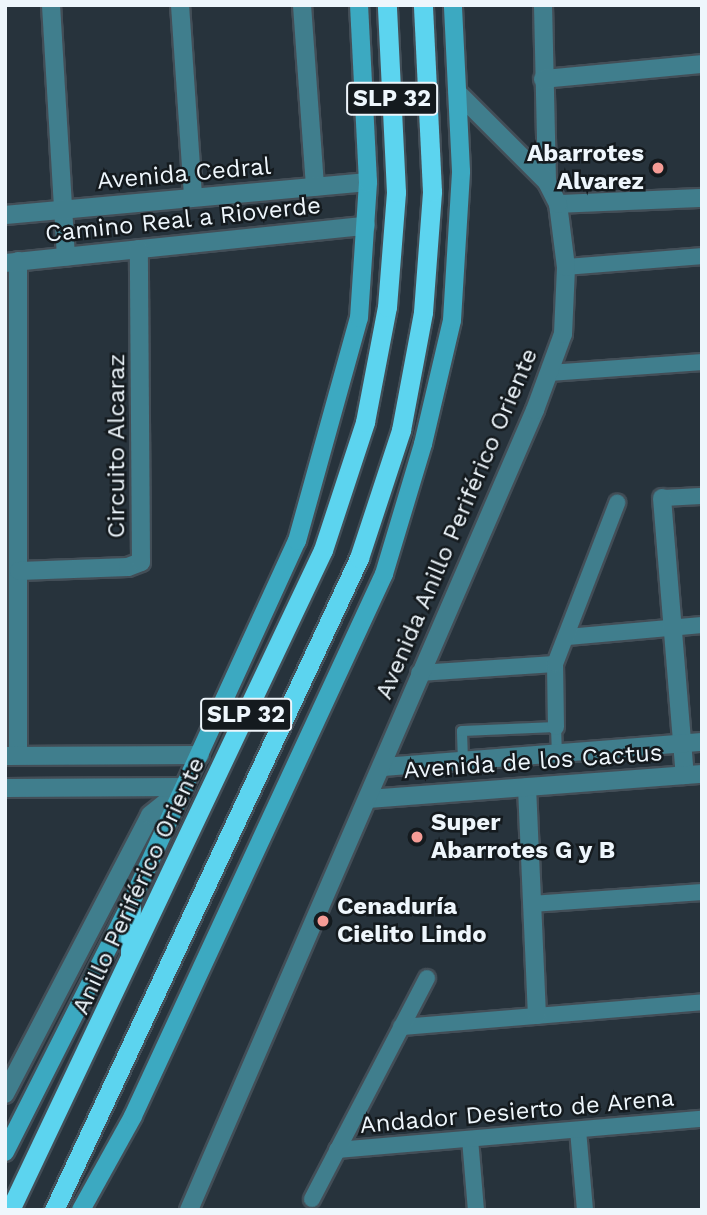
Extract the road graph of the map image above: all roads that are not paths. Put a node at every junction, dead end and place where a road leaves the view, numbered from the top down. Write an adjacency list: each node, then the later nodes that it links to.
1 (51, 5): 18 (street)
2 (180, 5): 15 (street)
3 (302, 5): 14 (street)
4 (359, 5): 12 (main road, Anillo Periférico Oriente)
5 (387, 5): 53 (highway, Anillo Periférico Oriente / SLP 32)
6 (423, 5): 66 (highway, SLP 32)
7 (453, 5): 11 (main road)
8 (543, 5): 10 (street, Avenida Anillo Periférico Oriente)
9 (702, 64): 10 (street)
10 (543, 79): 13 (street, Avenida Anillo Periférico Oriente)
11 (457, 92): 13 (street, Avenida Anillo Periférico Oriente); 67 (main road)
12 (368, 182): 14 (street, Avenida Cedral); 20 (main road, Anillo Periférico Oriente)
13 (547, 182): 17 (street, Avenida Anillo Periférico Oriente)
14 (315, 187): 15 (street, Avenida Cedral)
15 (193, 197): 18 (street, Avenida Cedral)
16 (702, 198): 17 (street)
17 (558, 204): 25 (street, Avenida Anillo Periférico Oriente)
18 (63, 209): 19 (street, Avenida Cedral); 23 (street)
19 (5, 215)
20 (366, 226): 21 (street, Camino Real a Rioverde); 42 (main road, Anillo Periférico Oriente)
21 (139, 249): 23 (street, Camino Real a Rioverde); 31 (street, Circuito Alcaraz)
22 (702, 256): 25 (street)
23 (65, 257): 24 (street, Camino Real a Rioverde)
24 (12, 262): 31 (street)
25 (566, 267): 27 (street, Avenida Anillo Periférico Oriente)
26 (702, 362): 27 (street)
27 (550, 373): 36 (street, Avenida Anillo Periférico Oriente)
28 (702, 496): 29 (street)
29 (662, 498): 33 (street)
30 (617, 503): 34 (street)
31 (19, 570): 41 (street)
32 (702, 625): 33 (street)
33 (673, 628): 34 (street); 39 (street)
34 (567, 637): 35 (street)
35 (555, 664): 36 (street); 37 (street)
36 (419, 673): 44 (street, Avenida Anillo Periférico Oriente)
37 (555, 727): 40 (lane); 43 (lane)
38 (702, 742): 39 (street, Avenida de los Cactus)
39 (683, 743): 40 (street, Avenida de los Cactus); 45 (street)
40 (557, 753): 43 (street, Avenida de los Cactus)
41 (12, 755): 42 (street)
42 (200, 755): 46 (main road, Anillo Periférico Oriente)
43 (463, 761): 44 (street, Avenida de los Cactus)
44 (383, 767): 49 (street, Avenida Anillo Periférico Oriente)
45 (694, 774): 47 (street, Avenida de los Cactus)
46 (185, 787): 48 (street); 51 (main road, Anillo Periférico Oriente); 58 (street)
47 (527, 787): 49 (street, Avenida de los Cactus); 52 (street)
48 (5, 788)
49 (368, 799): 68 (street)
50 (702, 892): 52 (street)
51 (131, 903): 53 (highway); 62 (main road, Anillo Periférico Oriente)
52 (532, 904): 56 (street)
53 (130, 961): 65 (highway, Anillo Periférico Oriente / SLP 32)
54 (427, 978): 57 (street)
55 (702, 1002): 56 (street)
56 (537, 1015): 57 (street)
57 (401, 1027): 63 (street)
58 (5, 1094)
59 (702, 1119): 60 (street, Andador Desierto de Arena)
60 (578, 1130): 61 (street, Andador Desierto de Arena); 70 (street)
61 (470, 1139): 63 (street, Andador Desierto de Arena); 69 (street)
62 (7, 1145)
63 (337, 1150): 64 (street)
64 (312, 1199)
65 (10, 1210)
66 (54, 1210)
67 (81, 1210)
68 (189, 1210)
69 (477, 1210)
70 (585, 1210)

